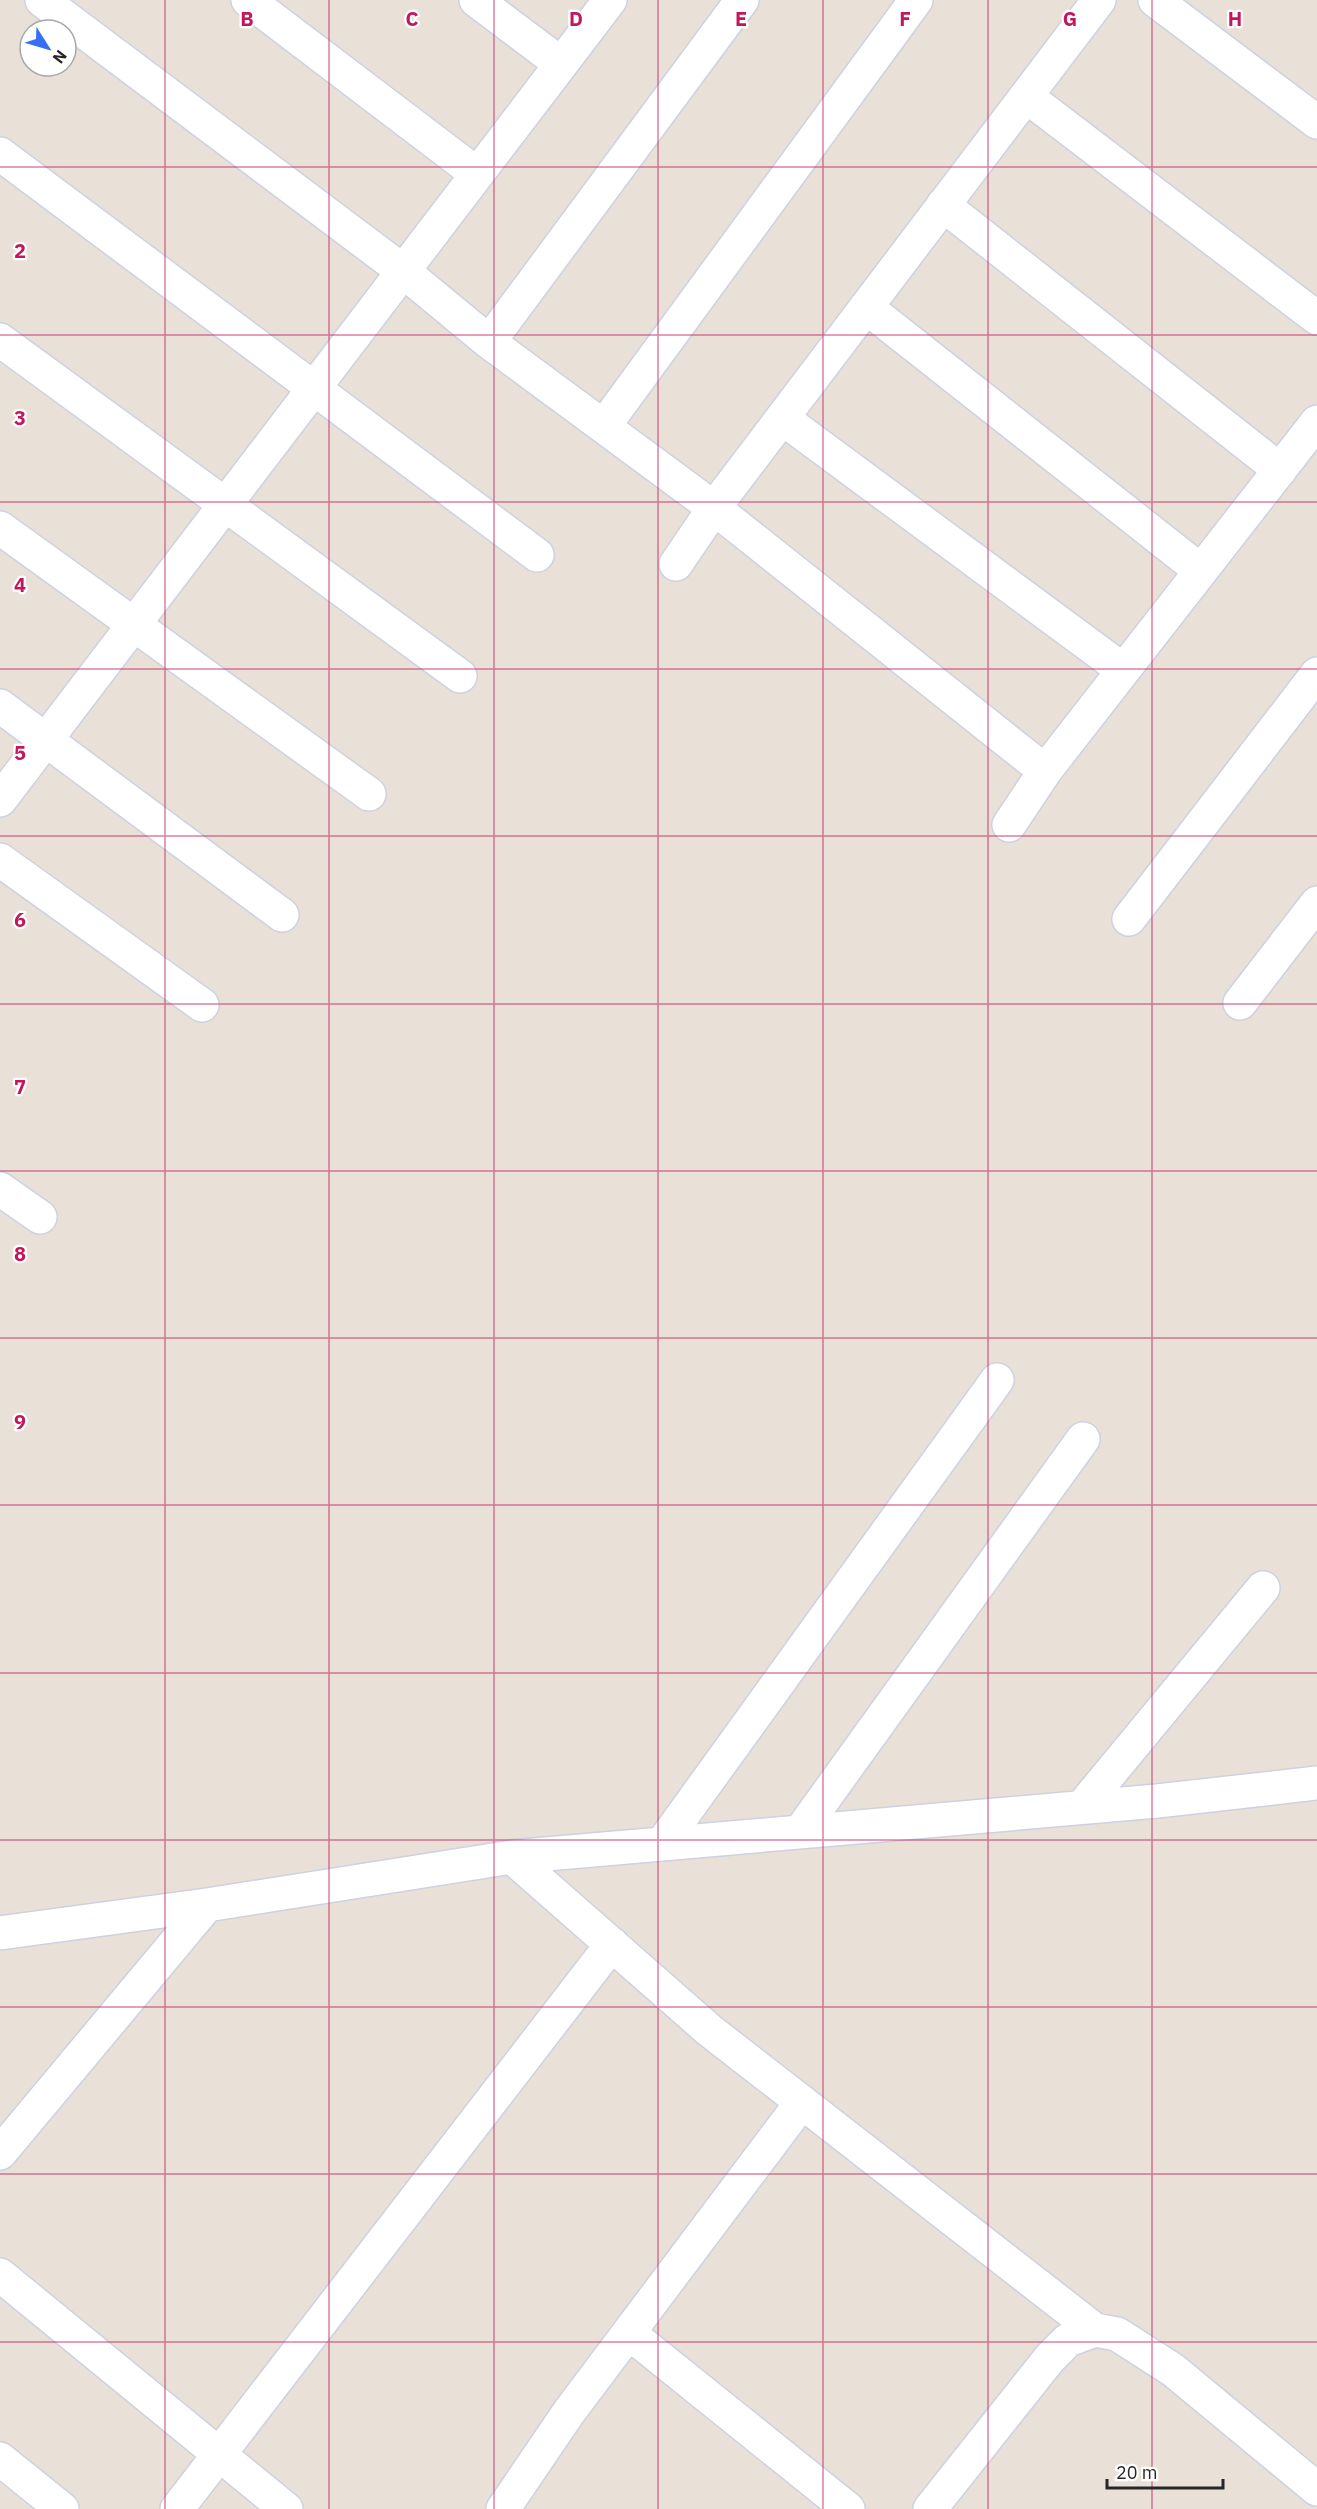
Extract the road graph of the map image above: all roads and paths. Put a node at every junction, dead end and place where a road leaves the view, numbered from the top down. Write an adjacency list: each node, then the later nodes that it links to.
1 (42, 0): 15 (street)
2 (248, 0): 13 (street)
3 (476, 0): 9 (street)
4 (610, 0): 9 (street)
5 (742, 0): 19 (street)
6 (916, 0): 23 (street)
7 (1099, 0): 10 (street)
8 (1155, 0): 11 (street)
9 (561, 64): 13 (street)
10 (1026, 96): 14 (street); 17 (street)
11 (1317, 122)
12 (0, 154): 20 (street)
13 (477, 174): 15 (street)
14 (943, 205): 16 (street); 24 (street)
15 (403, 271): 19 (street); 20 (street)
16 (866, 308): 21 (street); 30 (street)
17 (1317, 318)
18 (0, 340): 25 (street)
19 (489, 342): 23 (street)
20 (313, 389): 25 (street); 28 (street)
21 (782, 418): 26 (street); 32 (street)
22 (1317, 422): 24 (street)
23 (604, 426): 26 (street)
24 (1280, 470): 30 (street)
25 (225, 505): 31 (street); 34 (street)
26 (714, 508): 29 (street); 37 (street)
27 (0, 528): 31 (street)
28 (537, 555)
29 (676, 564)
30 (1201, 571): 32 (street)
31 (134, 625): 36 (street); 38 (street)
32 (1123, 670): 37 (street)
33 (1317, 674): 44 (street)
34 (460, 676)
35 (0, 706): 36 (street)
36 (45, 740): 39 (street); 43 (street)
37 (1045, 771): 40 (street)
38 (369, 794)
39 (0, 800)
40 (1009, 825)
41 (0, 860): 46 (street)
42 (1317, 903): 45 (street)
43 (282, 915)
44 (1129, 919)
45 (1240, 1003)
46 (202, 1005)
47 (0, 1189): 48 (street)
48 (40, 1217)
49 (997, 1380): 55 (street)
50 (1083, 1439): 54 (street)
51 (1263, 1588): 53 (street)
52 (1317, 1783): 53 (street)
53 (1082, 1807): 54 (street)
54 (800, 1832): 55 (street)
55 (662, 1844): 56 (street)
56 (512, 1857): 57 (street); 59 (street)
57 (207, 1905): 58 (street); 61 (street)
58 (0, 1933)
59 (612, 1944): 60 (street); 65 (street)
60 (802, 2102): 63 (street); 64 (street)
61 (0, 2153)
62 (0, 2275): 65 (street)
63 (1095, 2330): 67 (street); 73 (street)
64 (629, 2333): 71 (street); 72 (street)
65 (218, 2454): 69 (street); 70 (street)
66 (0, 2459): 68 (street)
67 (1317, 2489)
68 (45, 2504)
69 (177, 2509)
70 (286, 2509)
71 (503, 2509)
72 (848, 2509)
73 (930, 2509)

